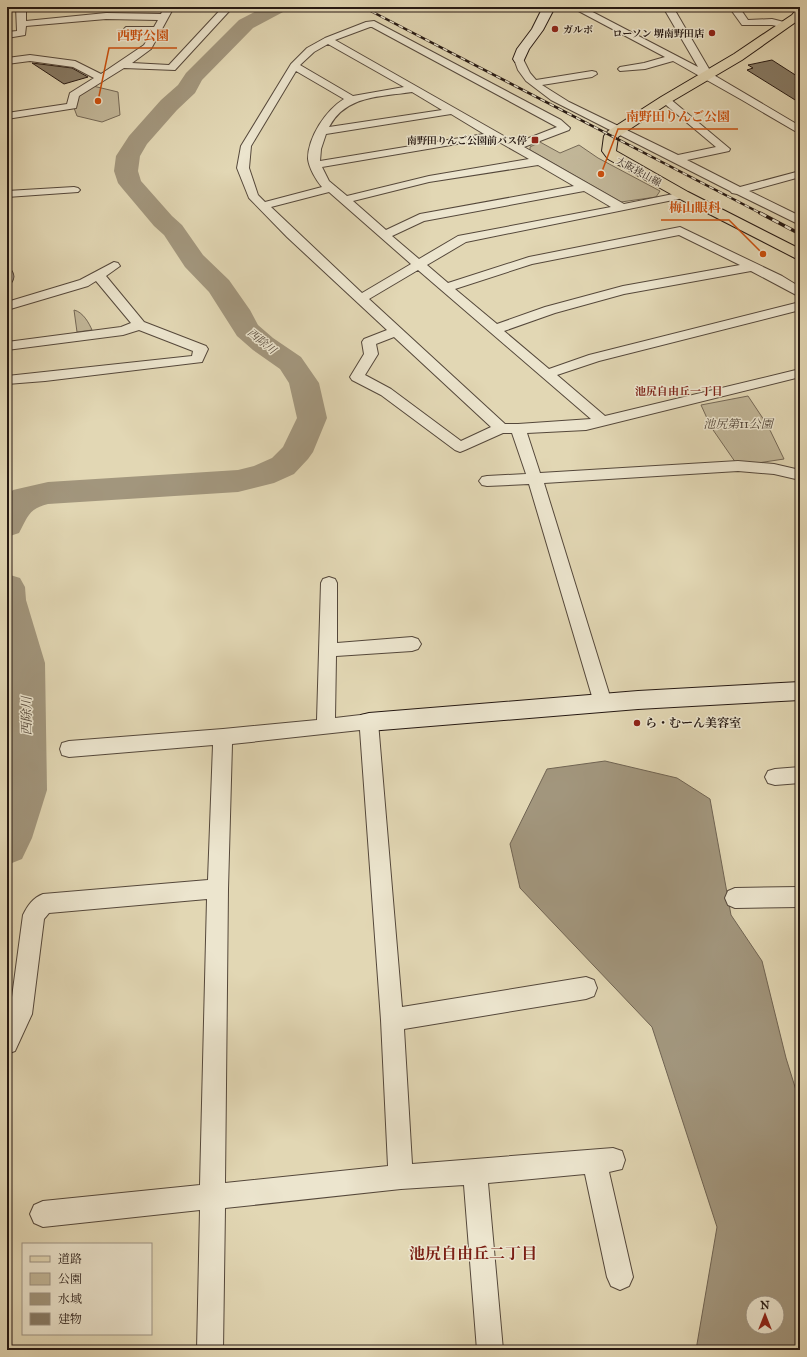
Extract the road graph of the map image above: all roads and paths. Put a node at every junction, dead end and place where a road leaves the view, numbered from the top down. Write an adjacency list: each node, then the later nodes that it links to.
1 (21, 7): 12 (street)
2 (168, 7): 11 (street)
3 (228, 7): 21 (street)
4 (549, 7): 19 (street)
5 (576, 7): 18 (street)
6 (668, 7): 25 (street)
7 (734, 7): 13 (street)
8 (796, 7): 9 (street)
9 (800, 9)
10 (800, 12): 13 (main road, 大阪狭山線)
11 (164, 17): 12 (street); 15 (street)
12 (23, 24): 16 (street)
13 (785, 25): 25 (main road, 大阪狭山線)
14 (129, 30): 15 (street)
15 (156, 30): 21 (street)
16 (7, 35)
17 (328, 40): 22 (street); 28 (street); 37 (street)
18 (673, 58): 23 (street); 25 (street)
19 (519, 59): 27 (street)
20 (7, 61): 26 (street)
21 (122, 65): 26 (street)
22 (294, 66): 29 (street); 49 (street)
23 (623, 68)
24 (592, 74): 27 (street)
25 (708, 76): 30 (main road, 大阪狭山線); 35 (street)
26 (101, 78): 32 (street)
27 (534, 83): 33 (street)
28 (413, 89): 29 (street); 31 (street)
29 (351, 99): 34 (street)
30 (665, 100): 33 (main road, 大阪狭山線); 38 (street)
31 (453, 111): 34 (street); 36 (street)
32 (7, 116)
33 (620, 129): 38 (street); 47 (main road, 大阪狭山線)
34 (322, 131): 40 (street)
35 (800, 131)
36 (494, 135): 37 (street); 40 (street)
37 (515, 147): 39 (street)
38 (675, 159): 45 (street)
39 (540, 161): 42 (street); 48 (street)
40 (315, 165): 43 (street)
41 (800, 174): 45 (street)
42 (586, 187): 50 (street); 52 (street)
43 (331, 188): 48 (street); 49 (street)
44 (74, 190): 46 (street)
45 (736, 191): 51 (street)
46 (7, 194)
47 (683, 196): 50 (street); 53 (main road, 大阪狭山線)
48 (345, 200): 52 (street)
49 (262, 206): 62 (street)
50 (622, 208): 54 (street)
51 (800, 221)
52 (384, 235): 54 (street)
53 (800, 255)
54 (419, 265): 60 (street); 62 (street)
55 (114, 266): 58 (street)
56 (752, 267): 60 (street); 61 (street); 66 (street)
57 (7, 273): 59 (street)
58 (98, 275): 63 (street); 65 (street)
59 (7, 280)
60 (446, 288): 66 (street)
61 (800, 293)
62 (362, 298): 67 (street)
63 (7, 306)
64 (800, 306): 70 (street)
65 (139, 325): 68 (street); 71 (street)
66 (494, 330): 70 (street)
67 (397, 331): 73 (street); 73 (street)
68 (7, 346)
69 (800, 373): 72 (street)
70 (547, 374): 72 (street)
71 (7, 380)
72 (602, 421): 74 (street)
73 (501, 428): 74 (street)
74 (518, 429): 76 (street)
75 (800, 475): 76 (street)
76 (535, 479): 77 (street); 82 (street)
77 (487, 482)
78 (329, 583): 80 (street)
79 (412, 644): 80 (street)
80 (328, 650): 84 (street)
81 (800, 691): 82 (street)
82 (603, 703): 83 (street)
83 (369, 722): 84 (street); 93 (street)
84 (326, 726): 85 (street)
85 (223, 737): 86 (street); 89 (street)
86 (69, 749)
87 (800, 775): 88 (street)
88 (775, 777)
89 (218, 890): 94 (street); 97 (street)
90 (800, 897): 91 (street)
91 (735, 898)
92 (586, 988): 93 (street)
93 (392, 1020): 96 (street)
94 (7, 1042)
95 (475, 1172): 96 (street); 99 (street); 101 (street)
96 (401, 1177): 97 (street)
97 (213, 1197): 98 (street); 100 (street)
98 (43, 1214)
99 (620, 1277)
100 (210, 1350)
101 (490, 1350)

